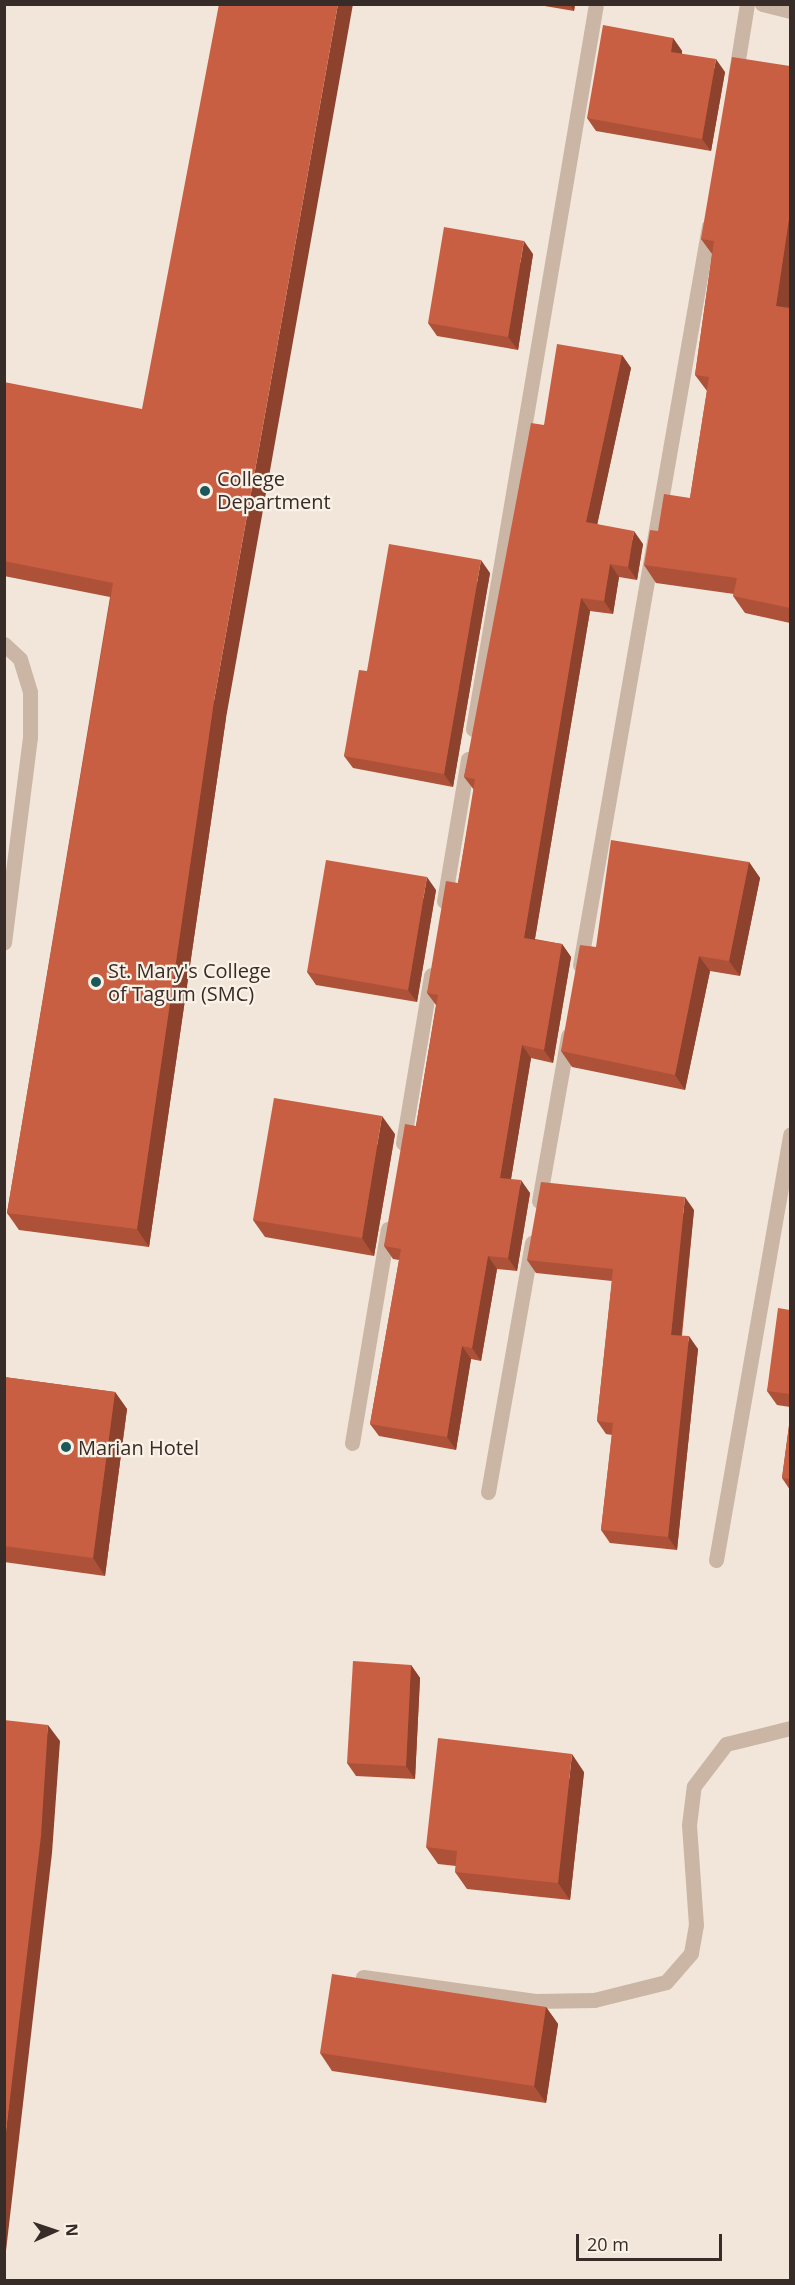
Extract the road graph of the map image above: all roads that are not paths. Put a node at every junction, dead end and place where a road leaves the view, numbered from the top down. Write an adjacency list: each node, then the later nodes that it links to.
1 (596, 4): 8 (street)
2 (747, 4): 5 (street)
3 (762, 4): 4 (street)
4 (790, 11)
5 (731, 99)
6 (712, 205): 11 (street)
7 (4, 644): 9 (street)
8 (440, 924)
9 (4, 942)
10 (434, 959): 14 (street)
11 (577, 985)
12 (571, 1020): 17 (street)
13 (790, 1134): 18 (street)
14 (400, 1160)
15 (392, 1207): 16 (street)
16 (352, 1443)
17 (488, 1492)
18 (716, 1560)
19 (790, 1728): 20 (street)
20 (363, 1977)

